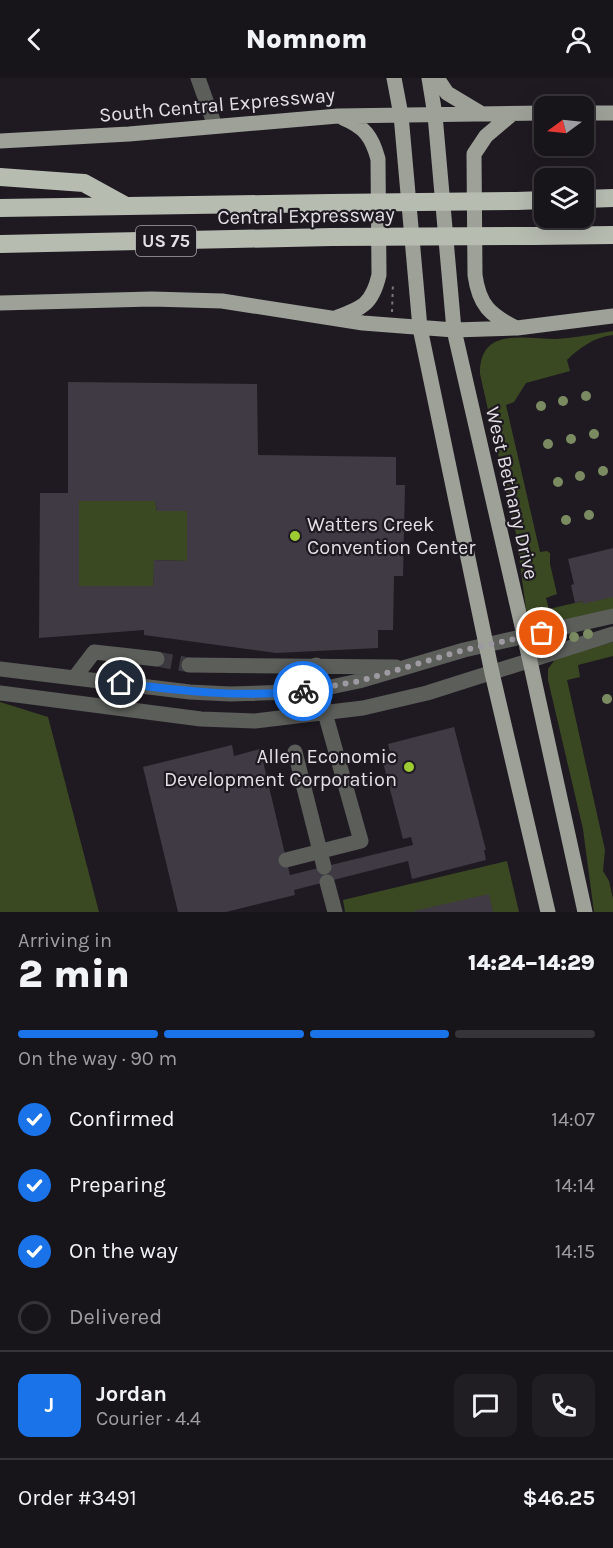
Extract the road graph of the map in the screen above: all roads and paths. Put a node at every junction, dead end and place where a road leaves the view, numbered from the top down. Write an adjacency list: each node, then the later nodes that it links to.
1 (198, 78): 13 (street)
2 (394, 78): 10 (main road)
3 (429, 78): 11 (main road, West Bethany Drive)
4 (437, 78): 8 (main road)
5 (534, 113): 9 (main road, South Central Expressway)
6 (594, 113): 7 (main road)
7 (613, 113)
8 (482, 114): 9 (main road, South Central Expressway); 11 (main road, South Central Expressway)
9 (512, 114): 27 (main road)
10 (401, 115): 11 (main road, South Central Expressway); 12 (main road, South Central Expressway); 26 (main road)
11 (435, 115): 28 (main road, West Bethany Drive)
12 (338, 116): 13 (main road, South Central Expressway); 25 (main road)
13 (215, 126): 14 (main road, South Central Expressway)
14 (0, 141)
15 (0, 177): 19 (highway)
16 (613, 198): 17 (highway)
17 (594, 199)
18 (534, 200): 19 (highway, Central Expressway / US 75, bridge)
19 (127, 206): 20 (highway, Central Expressway / US 75)
20 (0, 208)
21 (613, 235): 22 (highway, Central Expressway / US 75, bridge)
22 (0, 244)
23 (0, 303): 25 (main road)
24 (613, 316): 27 (main road)
25 (332, 319): 26 (main road)
26 (420, 328): 28 (main road); 32 (main road)
27 (517, 328): 28 (main road)
28 (454, 330): 31 (main road, West Bethany Drive)
29 (613, 616): 31 (street)
30 (613, 634): 34 (street)
31 (524, 638): 32 (street); 34 (main road, West Bethany Drive)
32 (488, 645): 37 (street); 39 (main road)
33 (157, 659): 40 (street)
34 (530, 661): 39 (street); 49 (main road, West Bethany Drive)
35 (189, 665): 36 (street)
36 (316, 665): 37 (street); 41 (street)
37 (407, 668): 41 (street)
38 (0, 669): 40 (street)
39 (492, 673): 43 (street); 48 (main road)
40 (75, 677): 41 (street)
41 (321, 689): 43 (street)
42 (0, 693): 43 (street)
43 (325, 713): 45 (street)
44 (295, 752): 45 (street)
45 (320, 852): 46 (street); 47 (street)
46 (286, 860)
47 (335, 912)
48 (548, 912)
49 (585, 912)

